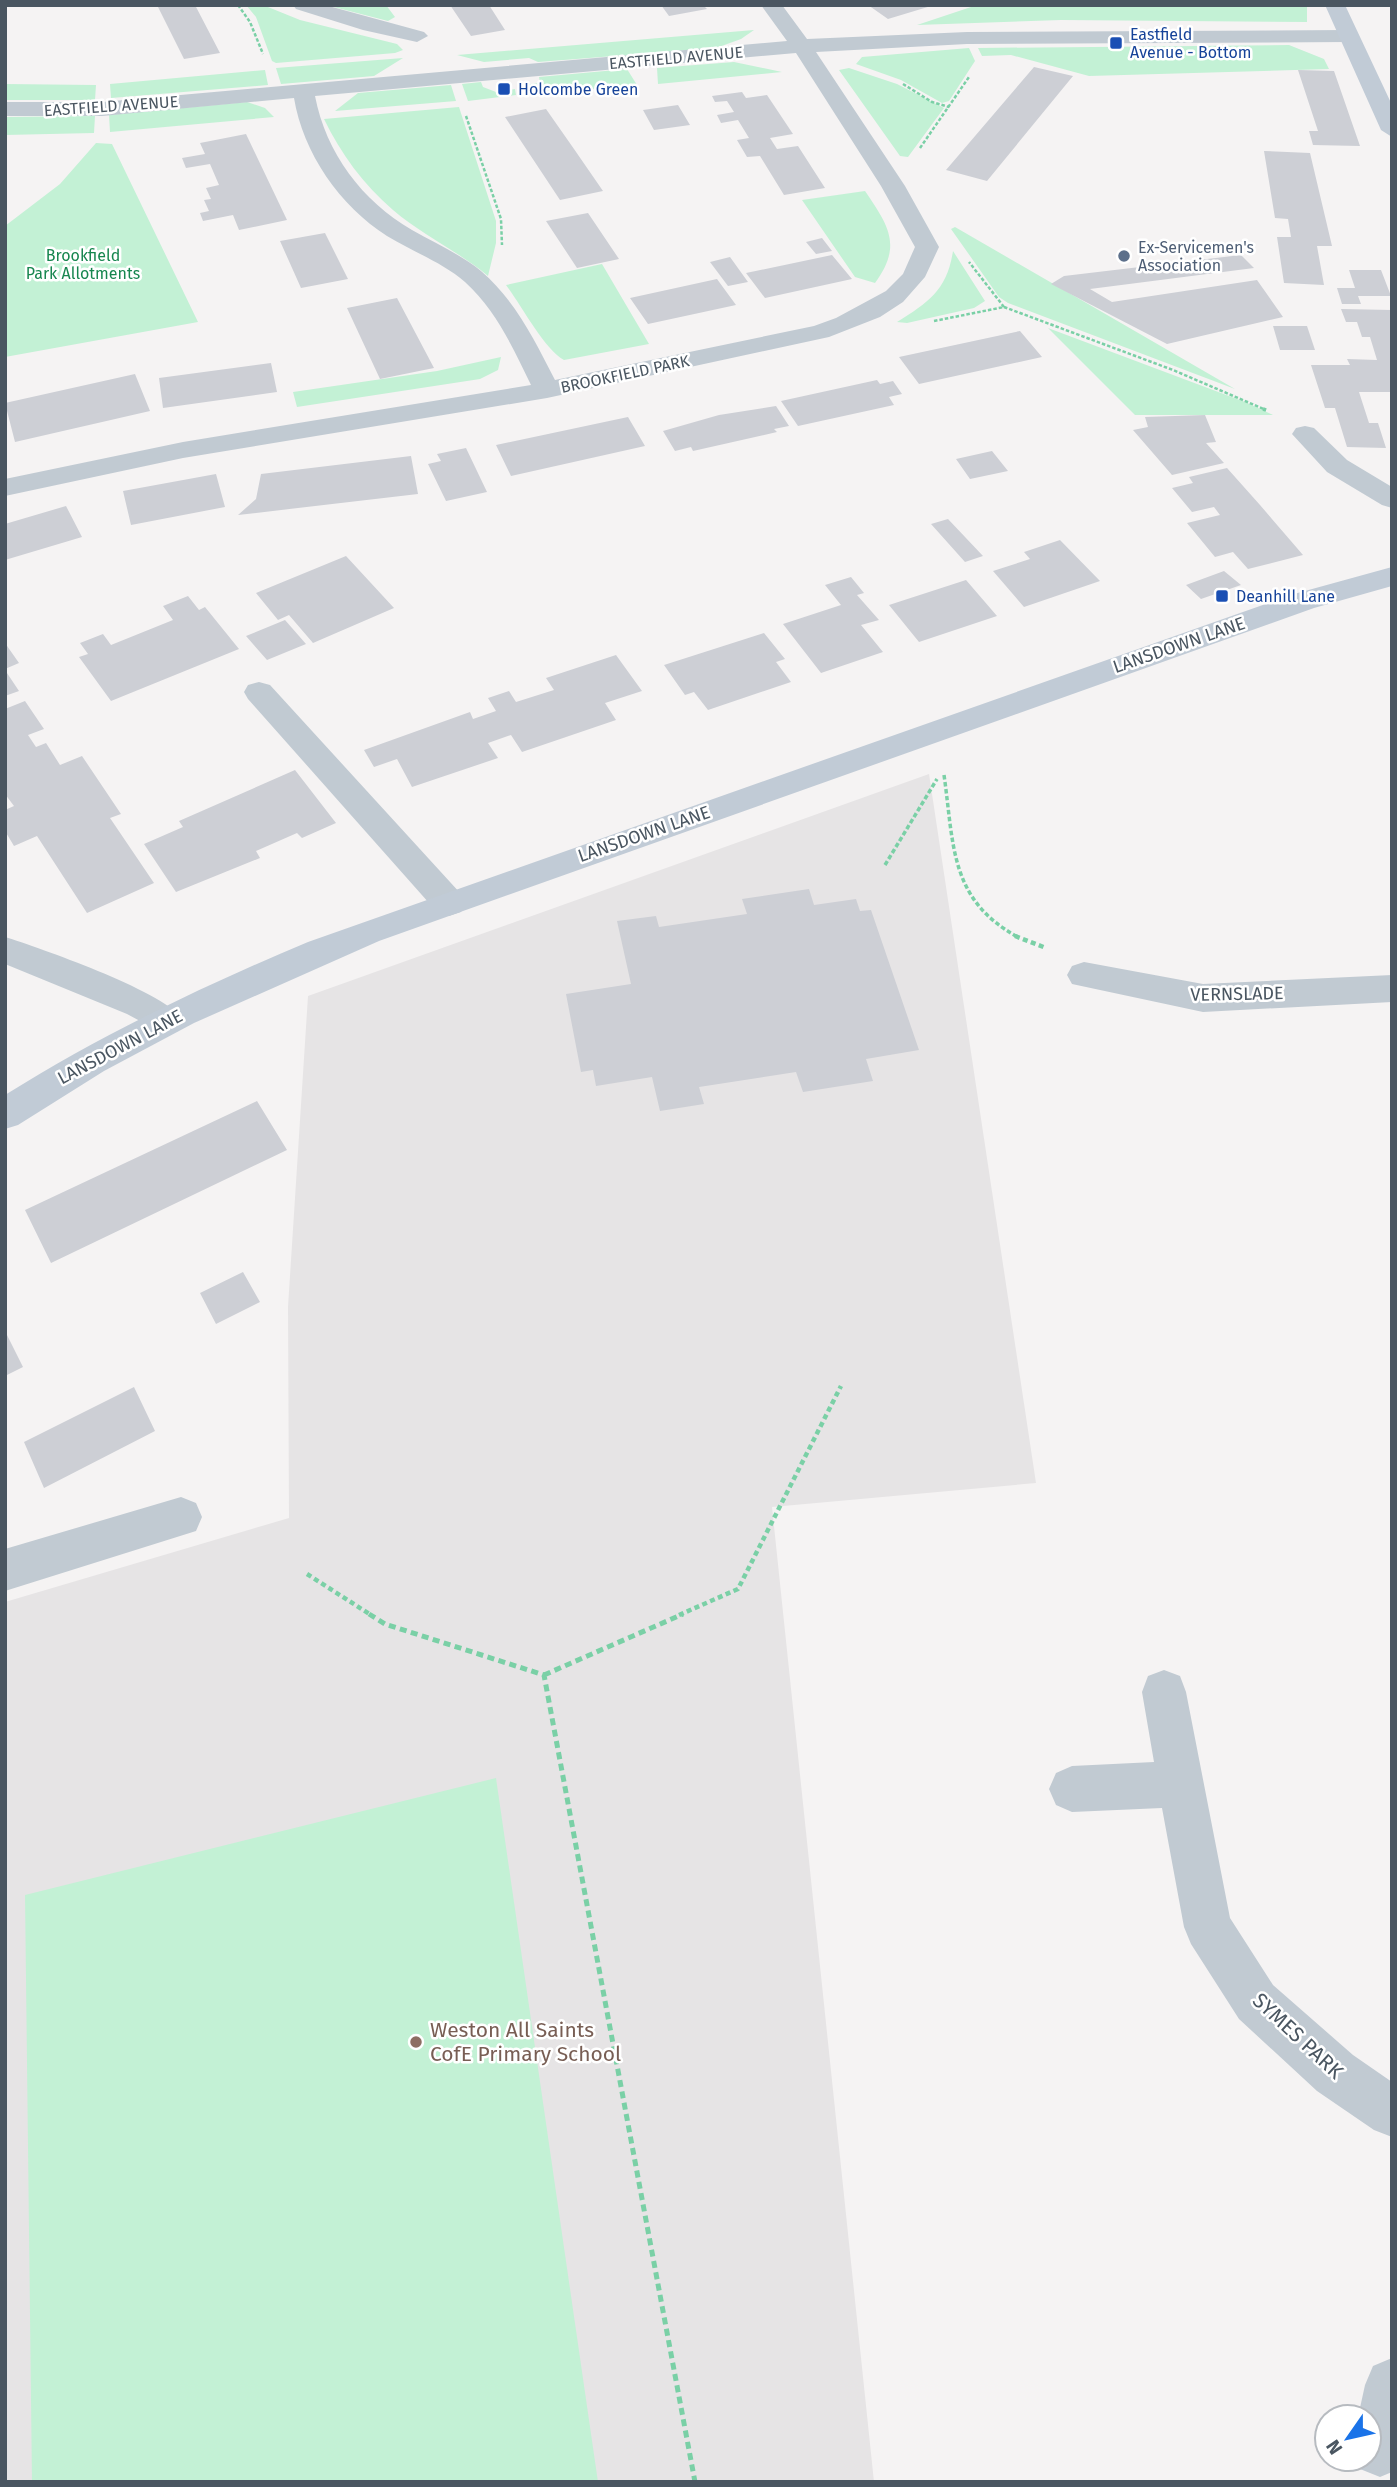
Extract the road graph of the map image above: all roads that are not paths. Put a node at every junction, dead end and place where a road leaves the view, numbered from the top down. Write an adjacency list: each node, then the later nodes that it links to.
1 (303, 5): 7 (street)
2 (771, 5): 6 (street, BROOKFIELD PARK)
3 (1335, 5): 5 (street)
4 (403, 15): 7 (street)
5 (1348, 36): 6 (street, EASTFIELD AVENUE); 10 (street)
6 (802, 46): 7 (street, EASTFIELD AVENUE); 11 (street, BROOKFIELD PARK)
7 (434, 62): 8 (street, EASTFIELD AVENUE)
8 (303, 90): 9 (street, EASTFIELD AVENUE); 11 (street)
9 (5, 109)
10 (1392, 131)
11 (547, 390): 13 (street, BROOKFIELD PARK)
12 (1305, 434): 14 (street)
13 (5, 488)
14 (1392, 499)
15 (1392, 551): 17 (street, LANSDOWN LANE)
16 (1392, 576): 17 (street, LANSDOWN LANE)
17 (1304, 601): 19 (street, LANSDOWN LANE)
18 (259, 692): 19 (street)
19 (449, 903): 23 (street, LANSDOWN LANE)
20 (5, 950): 23 (street)
21 (1099, 979): 22 (street, VERNSLADE)
22 (1392, 988)
23 (166, 1021): 24 (street, LANSDOWN LANE)
24 (5, 1114)
25 (181, 1517): 26 (street)
26 (5, 1570)
27 (1164, 1692): 28 (street, SYMES PARK)
28 (1180, 1784): 29 (street); 30 (street, SYMES PARK)
29 (1072, 1789)
30 (1392, 2112)
31 (1392, 2385): 32 (street)
32 (1383, 2433)

